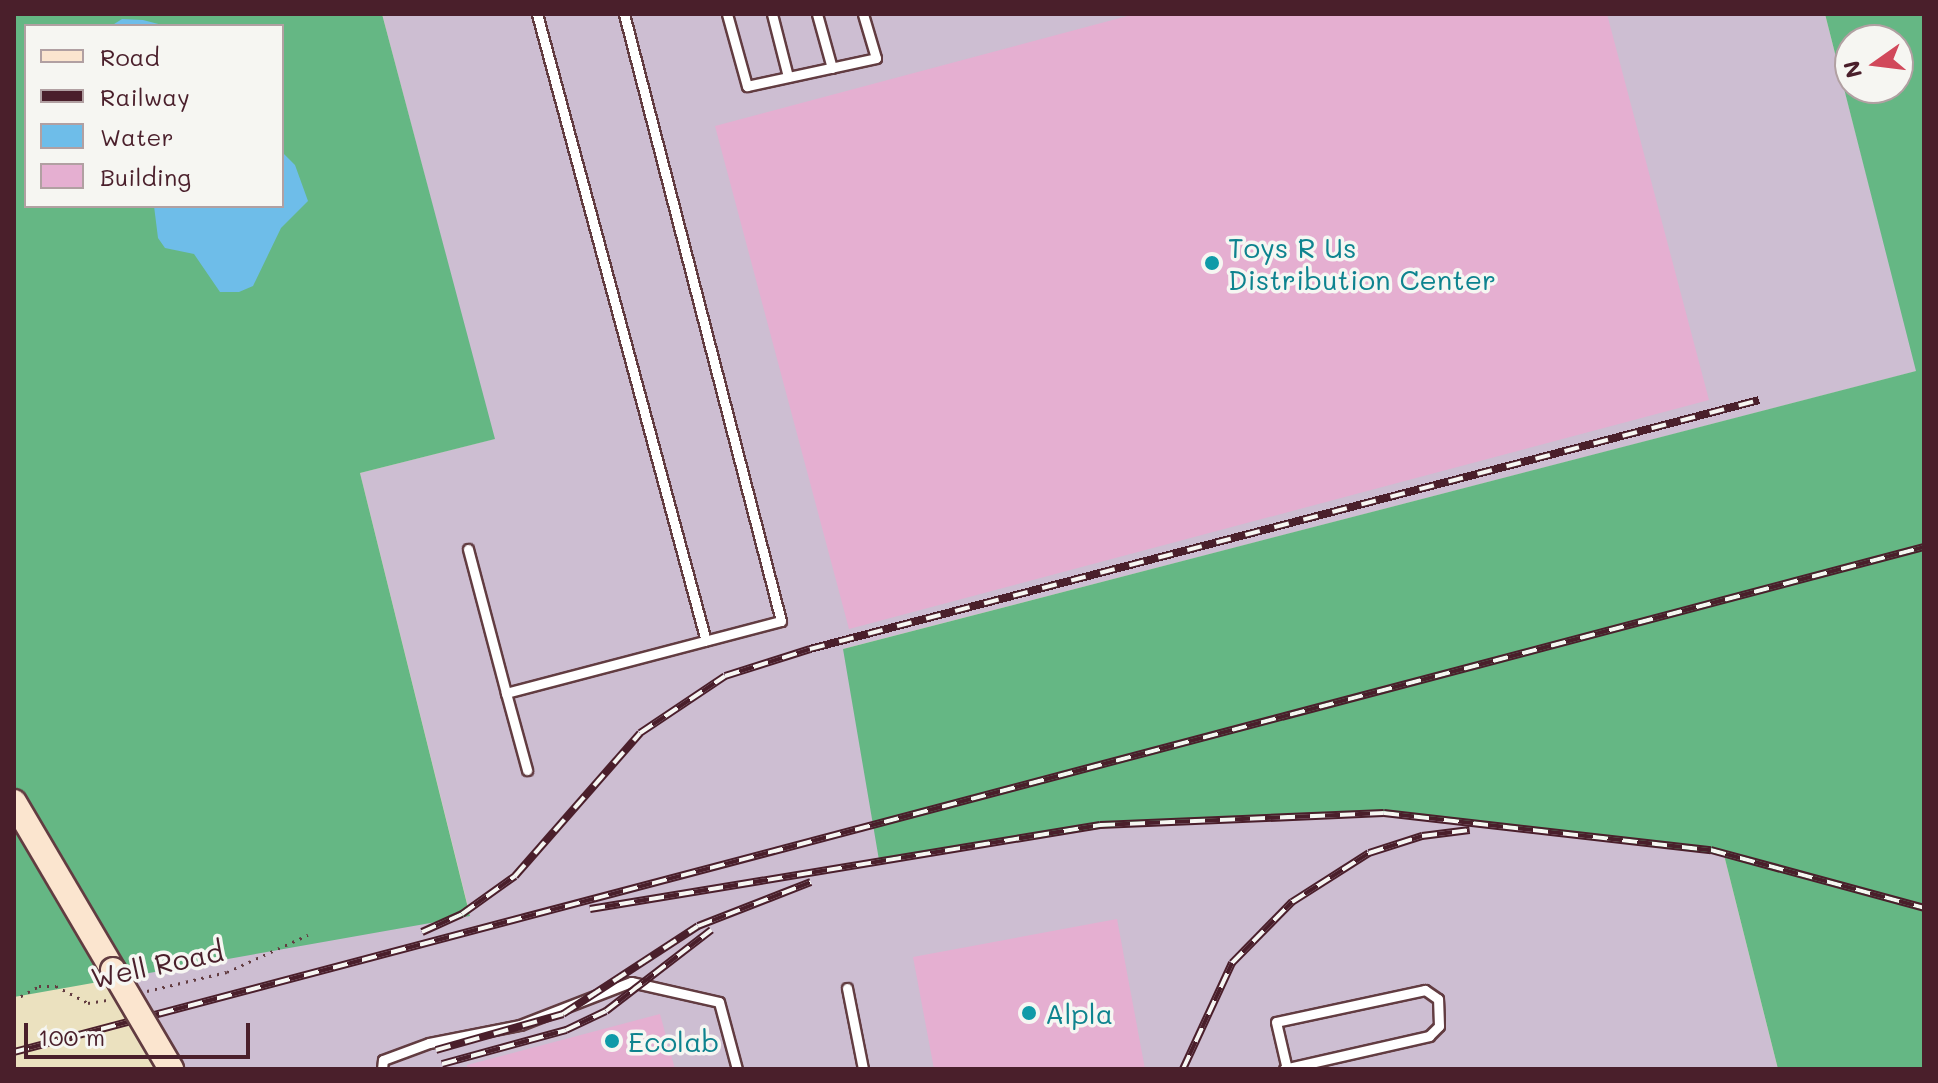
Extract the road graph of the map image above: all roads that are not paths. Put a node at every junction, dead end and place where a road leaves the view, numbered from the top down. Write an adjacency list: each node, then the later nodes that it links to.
1 (537, 14): 10 (lane)
2 (624, 14): 10 (lane)
3 (727, 14): 8 (lane)
4 (772, 14): 8 (lane)
5 (817, 14): 7 (lane)
6 (863, 14): 7 (lane)
7 (832, 68): 8 (lane)
8 (788, 77)
9 (468, 549): 11 (lane)
10 (706, 641): 11 (lane)
11 (506, 693): 12 (lane)
12 (527, 770)
13 (14, 802): 16 (main road, bridge)
14 (847, 988): 19 (lane)
15 (1285, 1067): 15 (lane)
16 (171, 1069)
17 (382, 1069): 18 (lane)
18 (737, 1069)
19 (863, 1069)

